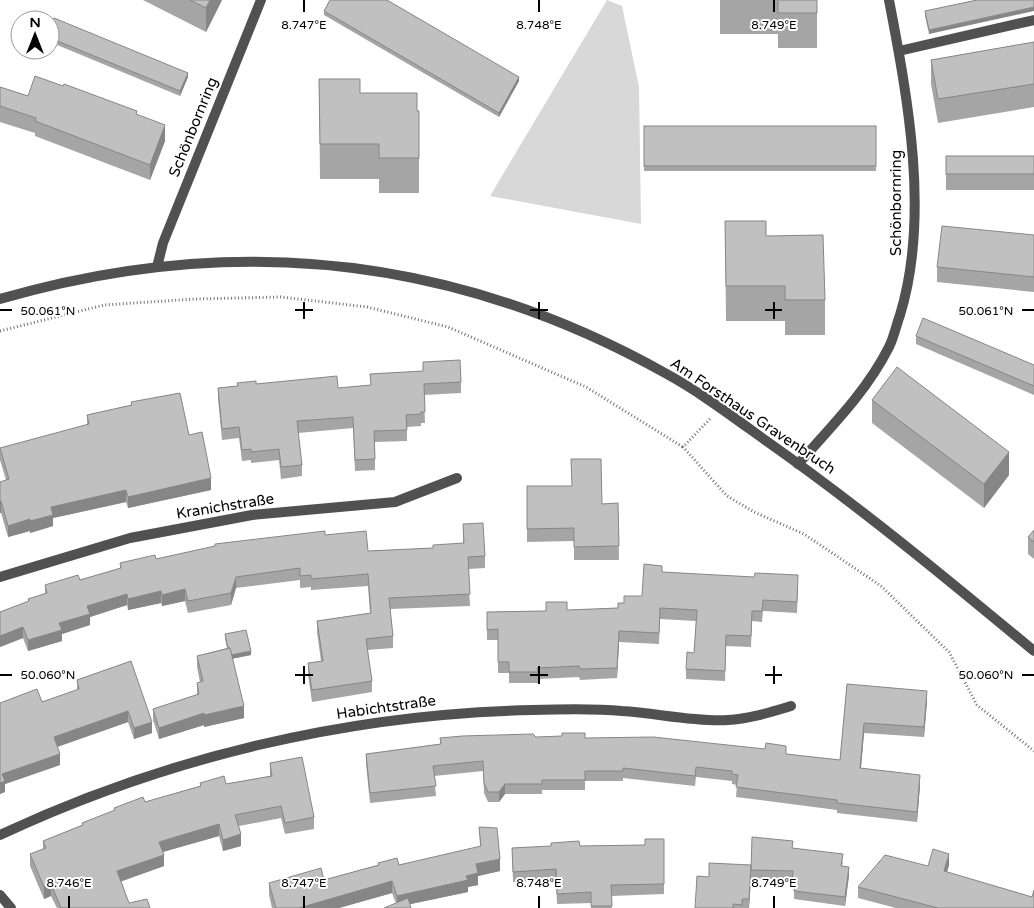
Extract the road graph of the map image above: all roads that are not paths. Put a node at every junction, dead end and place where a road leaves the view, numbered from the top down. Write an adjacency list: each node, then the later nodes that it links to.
1 (261, 0): 5 (street, Schönbornring)
2 (889, 0): 4 (street, Schönbornring)
3 (1034, 20): 4 (street)
4 (899, 51): 7 (street, Schönbornring)
5 (157, 267): 6 (street, Am Forsthaus Gravenbruch); 7 (street, Am Forsthaus Gravenbruch)
6 (0, 299)
7 (798, 464): 10 (street, Am Forsthaus Gravenbruch)
8 (457, 478): 9 (street, Kranichstraße)
9 (0, 577)
10 (1034, 651)
11 (791, 706): 12 (street, Habichtstraße)
12 (0, 835)
13 (0, 895): 14 (street)
14 (10, 908)

